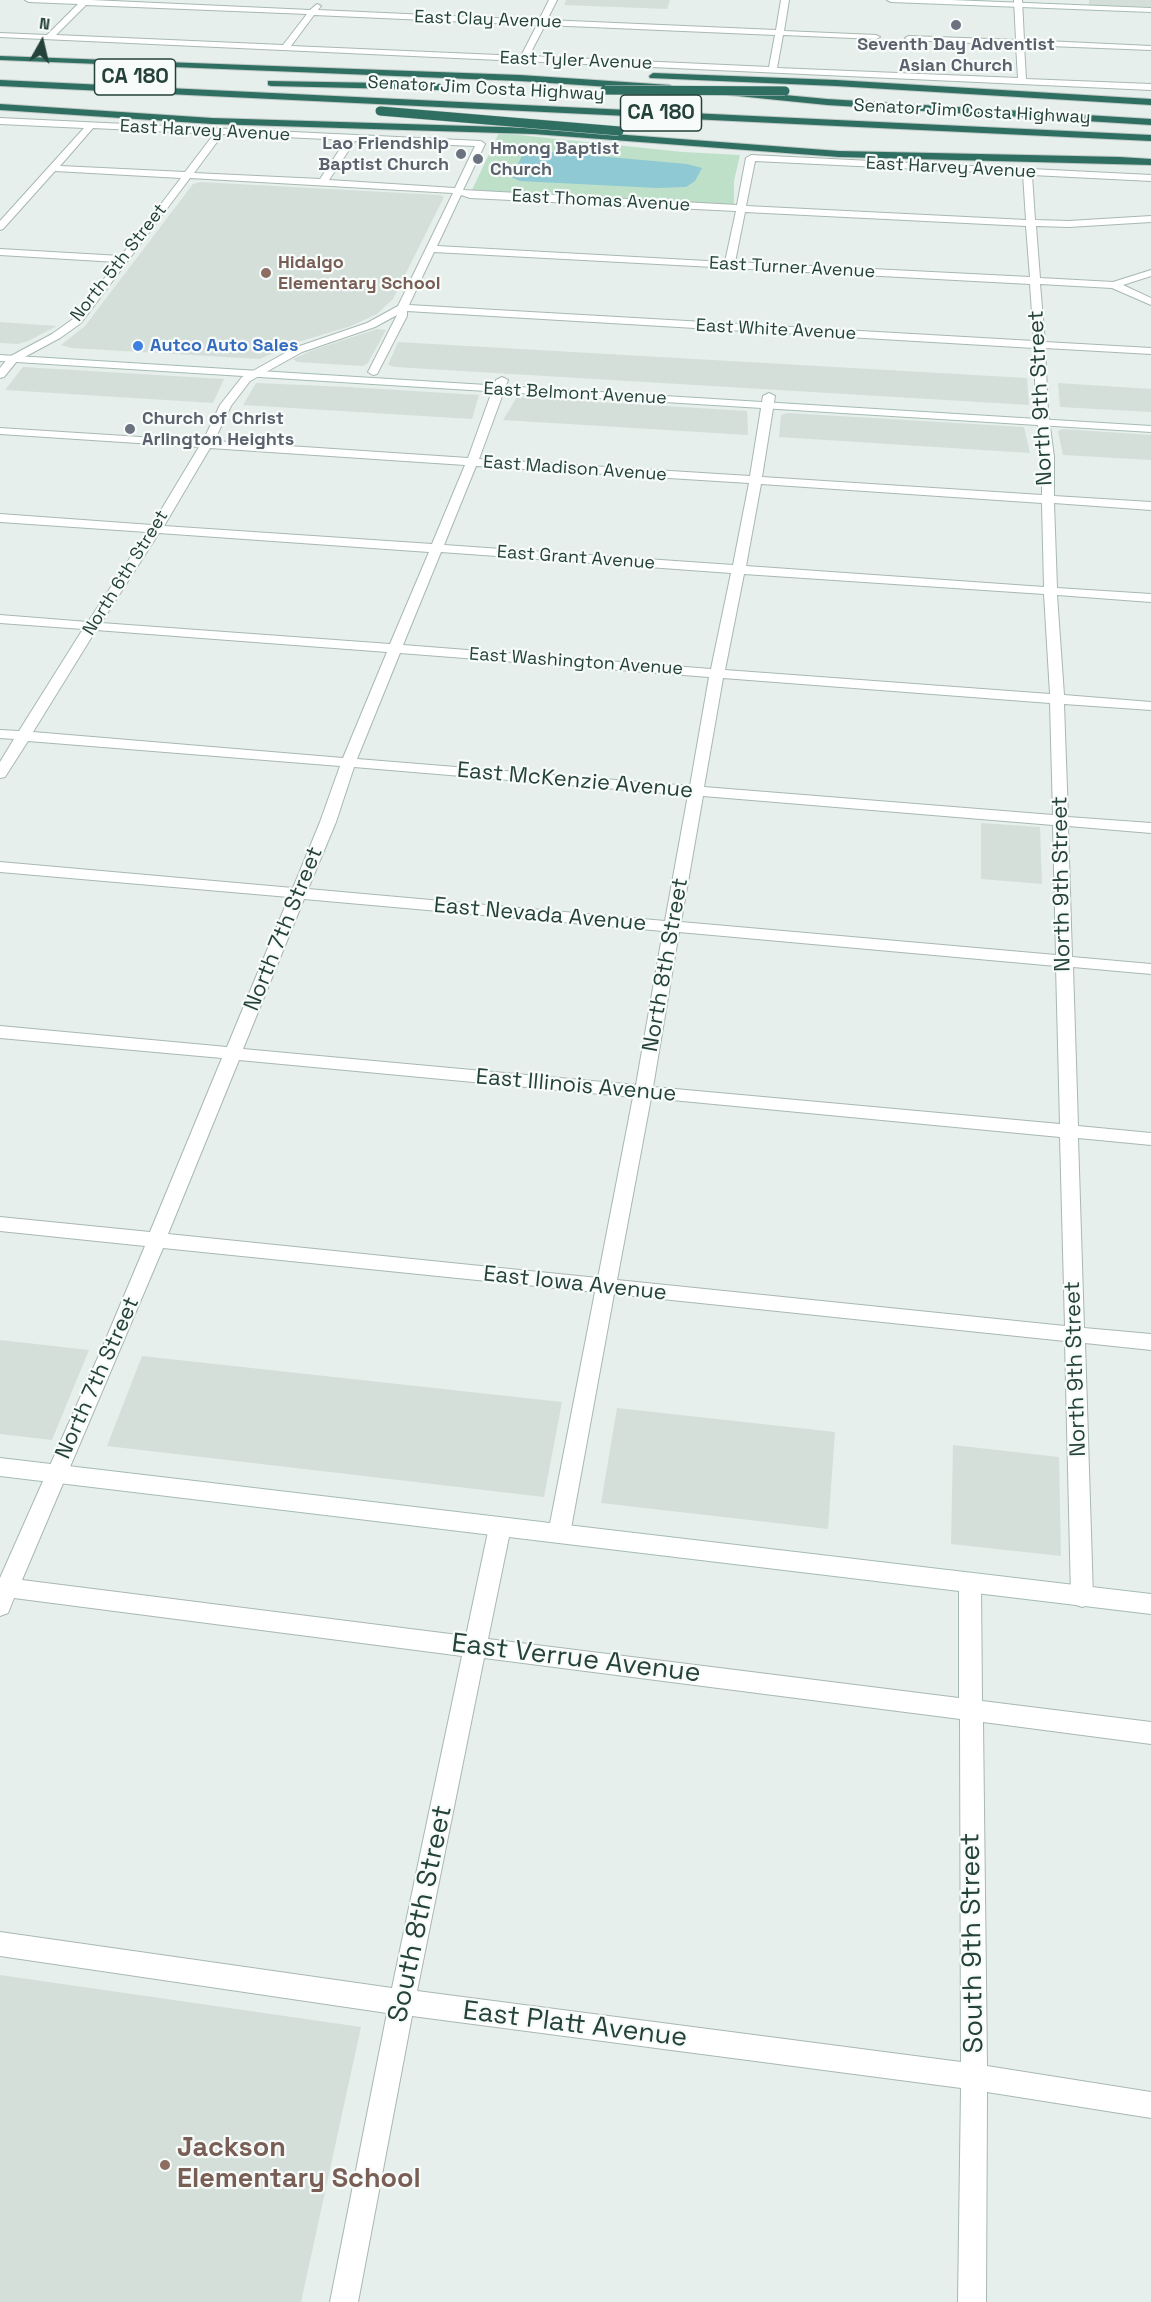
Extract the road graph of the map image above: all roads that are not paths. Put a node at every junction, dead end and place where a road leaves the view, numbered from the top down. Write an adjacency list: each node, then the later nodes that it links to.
1 (29, 0): 6 (street, East Clay Avenue)
2 (321, 0): 9 (street)
3 (553, 0): 10 (street)
4 (785, 0): 11 (street)
5 (891, 0): 7 (street)
6 (86, 1): 9 (street, East Clay Avenue); 14 (street)
7 (1018, 3): 8 (street); 16 (street)
8 (1151, 10)
9 (312, 12): 10 (street, East Clay Avenue); 17 (street)
10 (542, 22): 11 (street, East Clay Avenue); 22 (street)
11 (781, 32): 13 (street, East Clay Avenue); 25 (street)
12 (0, 35): 14 (street, East Tyler Avenue)
13 (876, 37)
14 (48, 38): 17 (street, East Tyler Avenue)
15 (909, 38): 16 (street)
16 (1020, 42): 18 (street); 26 (street)
17 (286, 48): 22 (street, East Tyler Avenue)
18 (1151, 48)
19 (0, 51): 24 (highway)
20 (158, 54): 38 (highway)
21 (0, 58): 24 (highway)
22 (524, 59): 25 (street, East Tyler Avenue)
23 (0, 65): 33 (highway)
24 (305, 69): 44 (highway)
25 (772, 69): 26 (street, East Tyler Avenue)
26 (1022, 81): 30 (street, East Tyler Avenue)
27 (0, 82): 29 (highway, Senator Jim Costa Highway / CA 180)
28 (259, 83): 32 (highway, Senator Jim Costa Highway)
29 (23, 84): 39 (highway); 47 (highway, Senator Jim Costa Highway / CA 180)
30 (1151, 87)
31 (522, 88): 33 (highway)
32 (449, 89)
33 (570, 89): 38 (highway, bridge)
34 (0, 91): 39 (highway)
35 (0, 98): 42 (highway)
36 (600, 99): 37 (highway, Senator Jim Costa Highway / CA 180)
37 (636, 100)
38 (1151, 103)
39 (295, 105): 50 (highway, bridge)
40 (0, 106): 42 (highway); 50 (highway)
41 (765, 106): 44 (highway, Senator Jim Costa Highway)
42 (320, 117): 47 (highway)
43 (0, 121): 45 (street, East Harvey Avenue)
44 (1151, 123)
45 (90, 125): 46 (street, East Harvey Avenue); 52 (street)
46 (220, 132): 48 (street, East Harvey Avenue); 54 (street, North 5th Street)
47 (1077, 134): 49 (highway, Senator Jim Costa Highway / CA 180)
48 (352, 138): 56 (street); 57 (street, East Harvey Avenue)
49 (1151, 138)
50 (1133, 161): 51 (highway)
51 (1151, 162)
52 (52, 168): 54 (street, East Thomas Avenue); 61 (street)
53 (1027, 171): 55 (street, East Harvey Avenue); 58 (street, East Harvey Avenue); 60 (street, North 9th Street)
54 (187, 176): 56 (street, East Thomas Avenue); 64 (street, North 5th Street)
55 (1151, 178)
56 (323, 182): 57 (street, East Thomas Avenue)
57 (459, 192): 58 (street, East Thomas Avenue); 62 (street)
58 (741, 208): 60 (street, East Thomas Avenue); 65 (street)
59 (1151, 219): 60 (street, East Thomas Avenue)
60 (1030, 223): 67 (street, North 9th Street)
61 (0, 227)
62 (432, 249): 65 (street, East Turner Avenue); 70 (street)
63 (0, 252): 64 (street)
64 (124, 259): 73 (street, North 5th Street)
65 (730, 264): 67 (street, East Turner Avenue)
66 (1151, 273): 68 (street, East Turner Avenue)
67 (1035, 281): 68 (street, East Turner Avenue); 71 (street, North 9th Street)
68 (1114, 285): 69 (street)
69 (1151, 302)
70 (402, 308): 71 (street, East White Avenue); 77 (street); 78 (street)
71 (1039, 346): 74 (street, East White Avenue); 83 (street, North 9th Street)
72 (0, 349): 73 (street, East Belmont Avenue)
73 (30, 350): 76 (street, North 5th Street); 77 (street, East Belmont Avenue)
74 (1151, 351)
75 (0, 358): 76 (street, East Belmont Avenue)
76 (13, 359): 79 (street, East Belmont Avenue); 80 (street, North 5th Street)
77 (268, 365): 78 (street, East Belmont Avenue); 79 (street)
78 (373, 372): 81 (street, East Belmont Avenue)
79 (252, 374): 81 (street, East Belmont Avenue); 87 (street, North 6th Street)
80 (0, 375)
81 (501, 384): 82 (street, East Belmont Avenue); 88 (street, North 7th Street)
82 (768, 401): 83 (street, East Belmont Avenue); 89 (street, North 8th Street)
83 (1042, 417): 84 (street, East Belmont Avenue); 85 (street, East Belmont Avenue); 90 (street, North 9th Street)
84 (1151, 418)
85 (1151, 429)
86 (0, 431): 87 (street, East Madison Avenue)
87 (207, 444): 88 (street, East Madison Avenue); 93 (street, North 6th Street)
88 (472, 462): 89 (street, East Madison Avenue); 94 (street, North 7th Street)
89 (754, 480): 90 (street, East Madison Avenue); 95 (street, North 8th Street)
90 (1046, 499): 91 (street, East Madison Avenue); 96 (street, North 9th Street)
91 (1151, 506)
92 (0, 518): 93 (street, East Grant Avenue)
93 (154, 529): 94 (street, East Grant Avenue); 99 (street, North 6th Street)
94 (435, 548): 95 (street, East Grant Avenue); 100 (street, North 7th Street)
95 (738, 569): 96 (street, East Grant Avenue); 101 (street, North 8th Street)
96 (1051, 591): 97 (street, East Grant Avenue); 102 (street, North 9th Street)
97 (1151, 598)
98 (0, 619): 99 (street, East Washington Avenue)
99 (92, 626): 100 (street, East Washington Avenue); 105 (street, North 6th Street)
100 (393, 648): 101 (street, East Washington Avenue); 106 (street, North 7th Street)
101 (717, 673): 102 (street, East Washington Avenue); 108 (street, North 8th Street)
102 (1057, 699): 103 (street, East Washington Avenue); 109 (street, North 9th Street)
103 (1151, 706)
104 (0, 734): 105 (street, East McKenzie Avenue)
105 (24, 736): 106 (street, East McKenzie Avenue); 107 (street, North 6th Street)
106 (348, 763): 108 (street, East McKenzie Avenue); 112 (street, North 7th Street)
107 (0, 774)
108 (697, 791): 109 (street, East McKenzie Avenue); 113 (street, North 8th Street)
109 (1060, 821): 110 (street, East McKenzie Avenue); 114 (street, North 9th Street)
110 (1151, 828)
111 (0, 867): 112 (street, East Nevada Avenue)
112 (299, 893): 113 (street, East Nevada Avenue); 117 (street, North 7th Street)
113 (673, 928): 114 (street, East Nevada Avenue); 118 (street, North 8th Street)
114 (1064, 961): 115 (street, East Nevada Avenue); 119 (street, North 9th Street)
115 (1151, 969)
116 (0, 1032): 117 (street, East Illinois Avenue)
117 (232, 1055): 118 (street, East Illinois Avenue); 122 (street, North 7th Street)
118 (643, 1092): 119 (street, East Illinois Avenue); 123 (street, North 8th Street)
119 (1068, 1131): 120 (street, East Illinois Avenue); 124 (street, North 9th Street)
120 (1151, 1139)
121 (0, 1224): 122 (street, East Iowa Avenue)
122 (157, 1241): 123 (street, East Iowa Avenue); 127 (street, North 7th Street)
123 (606, 1288): 124 (street, East Iowa Avenue); 129 (street, North 8th Street)
124 (1074, 1334): 125 (street, East Iowa Avenue); 132 (street, North 9th Street)
125 (1151, 1342)
126 (0, 1467): 127 (street)
127 (55, 1473): 128 (street); 131 (street, North 7th Street)
128 (500, 1527): 129 (street); 134 (street, South 8th Street)
129 (559, 1534): 130 (street)
130 (970, 1584): 132 (street); 135 (street, South 9th Street)
131 (2, 1593): 134 (street, East Verrue Avenue)
132 (1082, 1597): 133 (street)
133 (1151, 1604)
134 (477, 1646): 135 (street, East Verrue Avenue); 138 (street, South 8th Street)
135 (970, 1710): 136 (street, East Verrue Avenue); 139 (street, South 9th Street)
136 (1151, 1733)
137 (0, 1944): 138 (street, East Platt Avenue)
138 (402, 2002): 139 (street, East Platt Avenue); 141 (street, South 8th Street)
139 (974, 2077): 140 (street, East Platt Avenue); 142 (street, South 9th Street)
140 (1151, 2105)
141 (344, 2302)
142 (972, 2302)

